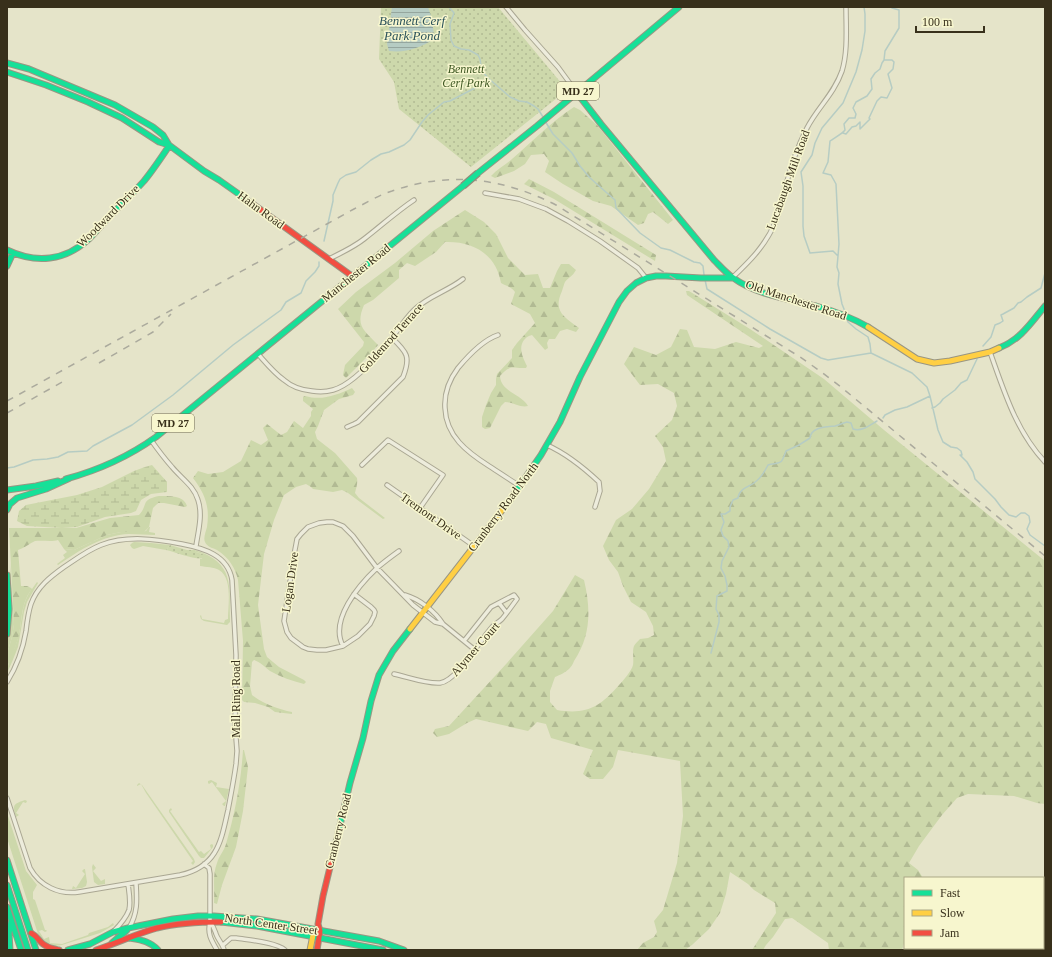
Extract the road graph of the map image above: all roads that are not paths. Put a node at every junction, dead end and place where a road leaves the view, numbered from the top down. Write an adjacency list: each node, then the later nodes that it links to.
1 (506, 7): 6 (street)
2 (679, 7): 6 (main road, Manchester Road / MD 27)
3 (846, 7): 16 (street, Lucabaugh Mill Road)
4 (7, 64): 7 (main road, Hahn Road)
5 (7, 72): 7 (main road, Hahn Road)
6 (577, 93): 14 (main road, Manchester Road / MD 27, bridge); 16 (main road, Old Manchester Road)
7 (169, 145): 11 (main road, Woodward Drive); 12 (main road, Hahn Road)
8 (485, 192): 15 (street)
9 (414, 200): 12 (street)
10 (7, 250): 11 (main road, Woodward Drive)
11 (13, 253): 13 (main road)
12 (329, 259): 14 (main road, Hahn Road)
13 (7, 266)
14 (352, 276): 22 (main road, Manchester Road / MD 27)
15 (646, 278): 16 (main road, Old Manchester Road); 25 (main road, Cranberry Road North)
16 (732, 278): 21 (main road, Old Manchester Road)
17 (463, 279): 20 (street, Goldenrod Terrace)
18 (1045, 306): 21 (main road, Old Manchester Road)
19 (498, 335): 30 (street)
20 (392, 338): 22 (street, Goldenrod Terrace); 23 (street)
21 (990, 352): 26 (street)
22 (258, 354): 24 (main road, Manchester Road / MD 27)
23 (347, 427)
24 (151, 440): 28 (main road, Manchester Road / MD 27); 35 (street)
25 (547, 445): 30 (main road, Cranberry Road North); 32 (street)
26 (1045, 462)
27 (362, 465): 33 (street)
28 (70, 478): 31 (main road, Manchester Road / MD 27); 34 (main road)
29 (387, 485): 33 (street, Tremont Drive)
30 (520, 486): 36 (main road, Cranberry Road North)
31 (7, 490)
32 (595, 507)
33 (420, 508): 36 (street, Tremont Drive)
34 (7, 510)
35 (196, 546): 52 (street, Mall Ring Road); 56 (street, Mall Ring Road)
36 (474, 546): 43 (main road, Cranberry Road North)
37 (399, 551): 38 (street)
38 (378, 568): 40 (street); 41 (street, Logan Drive); 49 (street, Logan Drive)
39 (7, 575): 47 (main road)
40 (354, 594): 49 (street); 49 (street, Logan Drive)
41 (404, 594): 43 (street, Logan Drive); 45 (street, Logan Drive)
42 (499, 603): 44 (street, Alymer Court); 44 (street, Alymer Court); 48 (street, Alymer Court)
43 (427, 607): 45 (main road, Cranberry Road North); 46 (street, Logan Drive)
44 (506, 612): 50 (street, Alymer Court)
45 (422, 613): 46 (street, Logan Drive); 53 (main road, Cranberry Road North)
46 (443, 624): 48 (street, Logan Drive)
47 (7, 634)
48 (464, 642): 50 (street, Logan Drive)
49 (343, 646)
50 (475, 650): 51 (street, Alymer Court)
51 (394, 674)
52 (7, 682)
53 (362, 738): 64 (main road, Cranberry Road)
54 (7, 798): 58 (street, Mall Ring Road)
55 (7, 860): 66 (main road)
56 (204, 864): 57 (street, Mall Ring Road); 61 (street)
57 (136, 883): 58 (street, Mall Ring Road); 63 (street)
58 (128, 884): 65 (street)
59 (7, 885): 74 (main road)
60 (7, 907): 62 (main road)
61 (210, 919): 63 (main road, North Center Street); 64 (main road, North Center Street); 67 (main road, North Center Street); 68 (main road, North Center Street); 70 (street); 80 (street)
62 (11, 920): 72 (main road); 73 (main road)
63 (128, 928): 65 (main road, North Center Street); 71 (main road)
64 (317, 931): 67 (main road); 69 (main road, Cranberry Road); 86 (main road, North Center Street)
65 (113, 932): 77 (main road, North Center Street)
66 (31, 933): 75 (main road); 76 (main road)
67 (312, 937): 69 (main road, North Center Street); 83 (main road)
68 (128, 938): 71 (main road, North Center Street); 79 (main road)
69 (319, 938): 84 (main road, Cranberry Road); 85 (main road, North Center Street)
70 (223, 944): 81 (street); 82 (street)
71 (108, 946): 78 (main road, North Center Street)
72 (10, 950)
73 (21, 950)
74 (28, 950)
75 (36, 950)
76 (59, 950)
77 (68, 950)
78 (96, 950)
79 (158, 950)
80 (217, 950)
81 (224, 950)
82 (285, 950)
83 (310, 950)
84 (317, 950)
85 (383, 950)
86 (404, 950)

